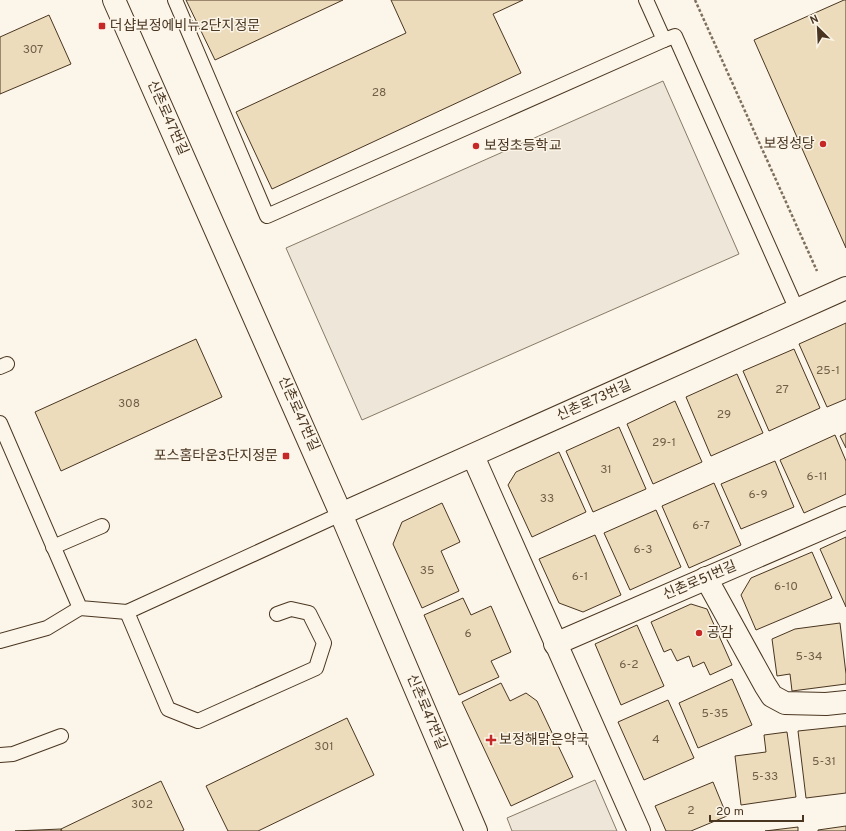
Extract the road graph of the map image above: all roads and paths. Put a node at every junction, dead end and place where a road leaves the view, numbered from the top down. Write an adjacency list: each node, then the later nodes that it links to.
1 (114, 0): 10 (street, 신촌로47번길)
2 (175, 0): 5 (lane)
3 (646, 0): 5 (lane)
4 (695, 0): 6 (path)
5 (664, 40): 7 (lane)
6 (837, 292): 7 (street, 신촌로73번길)
7 (796, 310): 9 (street, 신촌로73번길)
8 (0, 423): 13 (lane)
9 (473, 456): 10 (street, 신촌로73번길); 19 (street)
10 (341, 514): 16 (lane); 23 (street, 신촌로47번길)
11 (846, 518): 14 (street, 신촌로51번길)
12 (102, 526): 13 (lane)
13 (53, 547): 15 (lane)
14 (706, 578): 19 (street, 신촌로51번길); 20 (street)
15 (80, 608): 16 (lane); 18 (lane)
16 (127, 612): 17 (lane)
17 (277, 614)
18 (0, 641)
19 (555, 644): 24 (street)
20 (846, 702)
21 (61, 736): 22 (lane)
22 (0, 755)
23 (476, 831)
24 (639, 831)

